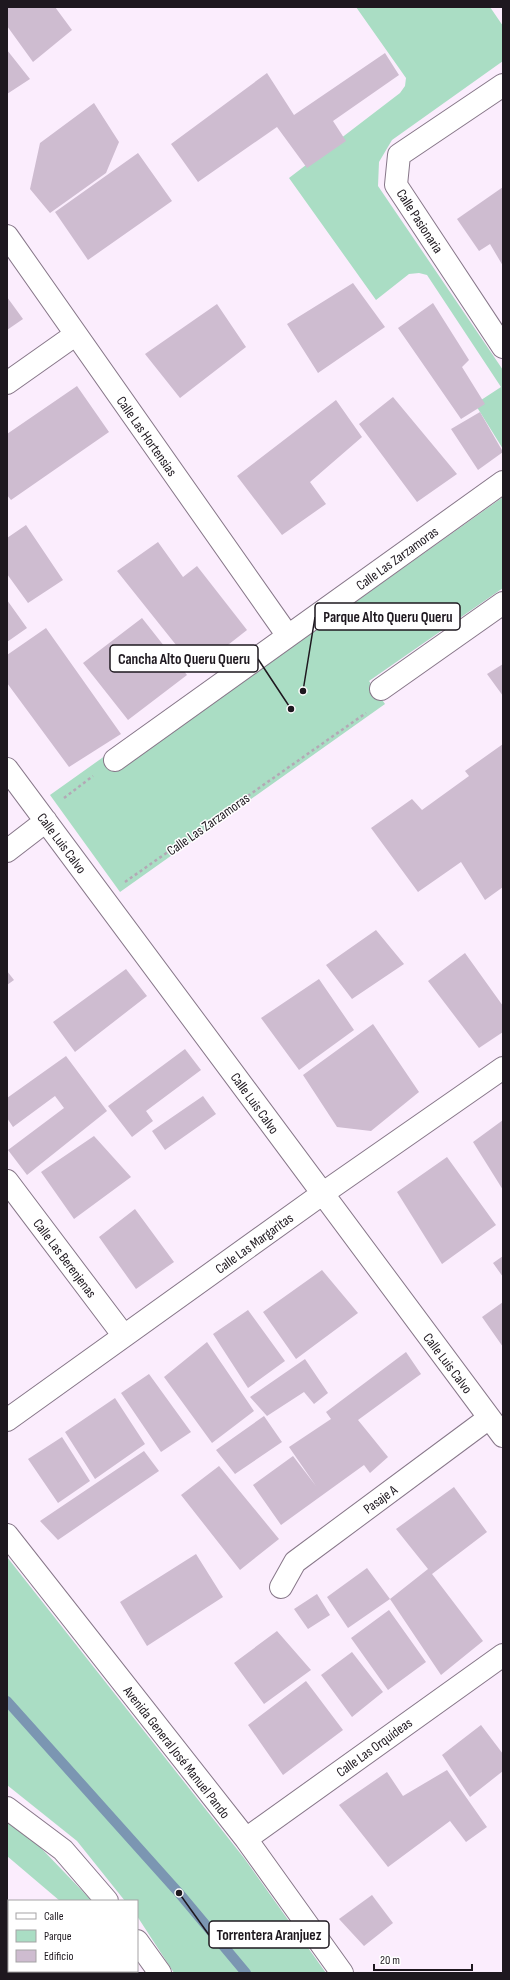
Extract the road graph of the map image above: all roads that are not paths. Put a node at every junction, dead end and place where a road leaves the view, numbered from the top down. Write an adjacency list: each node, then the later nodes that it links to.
1 (503, 84): 4 (street, Calle Pasionaria)
2 (7, 236): 3 (street, Calle Las Hortensias)
3 (75, 335): 5 (street); 8 (street, Calle Las Hortensias)
4 (503, 347)
5 (7, 383)
6 (503, 482): 8 (street, Calle Las Zarzamoras)
7 (503, 603): 9 (street)
8 (288, 636): 10 (street, Calle Las Zarzamoras)
9 (381, 689)
10 (115, 760)
11 (7, 768): 12 (street, Calle Luis Calvo)
12 (46, 821): 13 (street); 16 (street, Calle Luis Calvo)
13 (7, 851)
14 (503, 1068): 16 (street, Calle Las Margaritas)
15 (7, 1181): 17 (street, Calle Las Berenjenas)
16 (322, 1194): 17 (street, Calle Las Margaritas); 18 (street, Calle Luis Calvo)
17 (124, 1336): 19 (street, Calle Las Margaritas)
18 (489, 1418): 20 (street, Calle Luis Calvo); 22 (street, Pasaje A)
19 (7, 1420)
20 (503, 1436)
21 (7, 1535): 25 (street, Avenida General José Manuel Pando)
22 (280, 1587)
23 (503, 1655): 25 (street, Calle Las Orquídeas)
24 (7, 1808): 26 (street)
25 (246, 1839): 29 (street, Avenida General José Manuel Pando)
26 (106, 1900)
27 (140, 1953): 28 (street)
28 (160, 1973)
29 (342, 1973)

